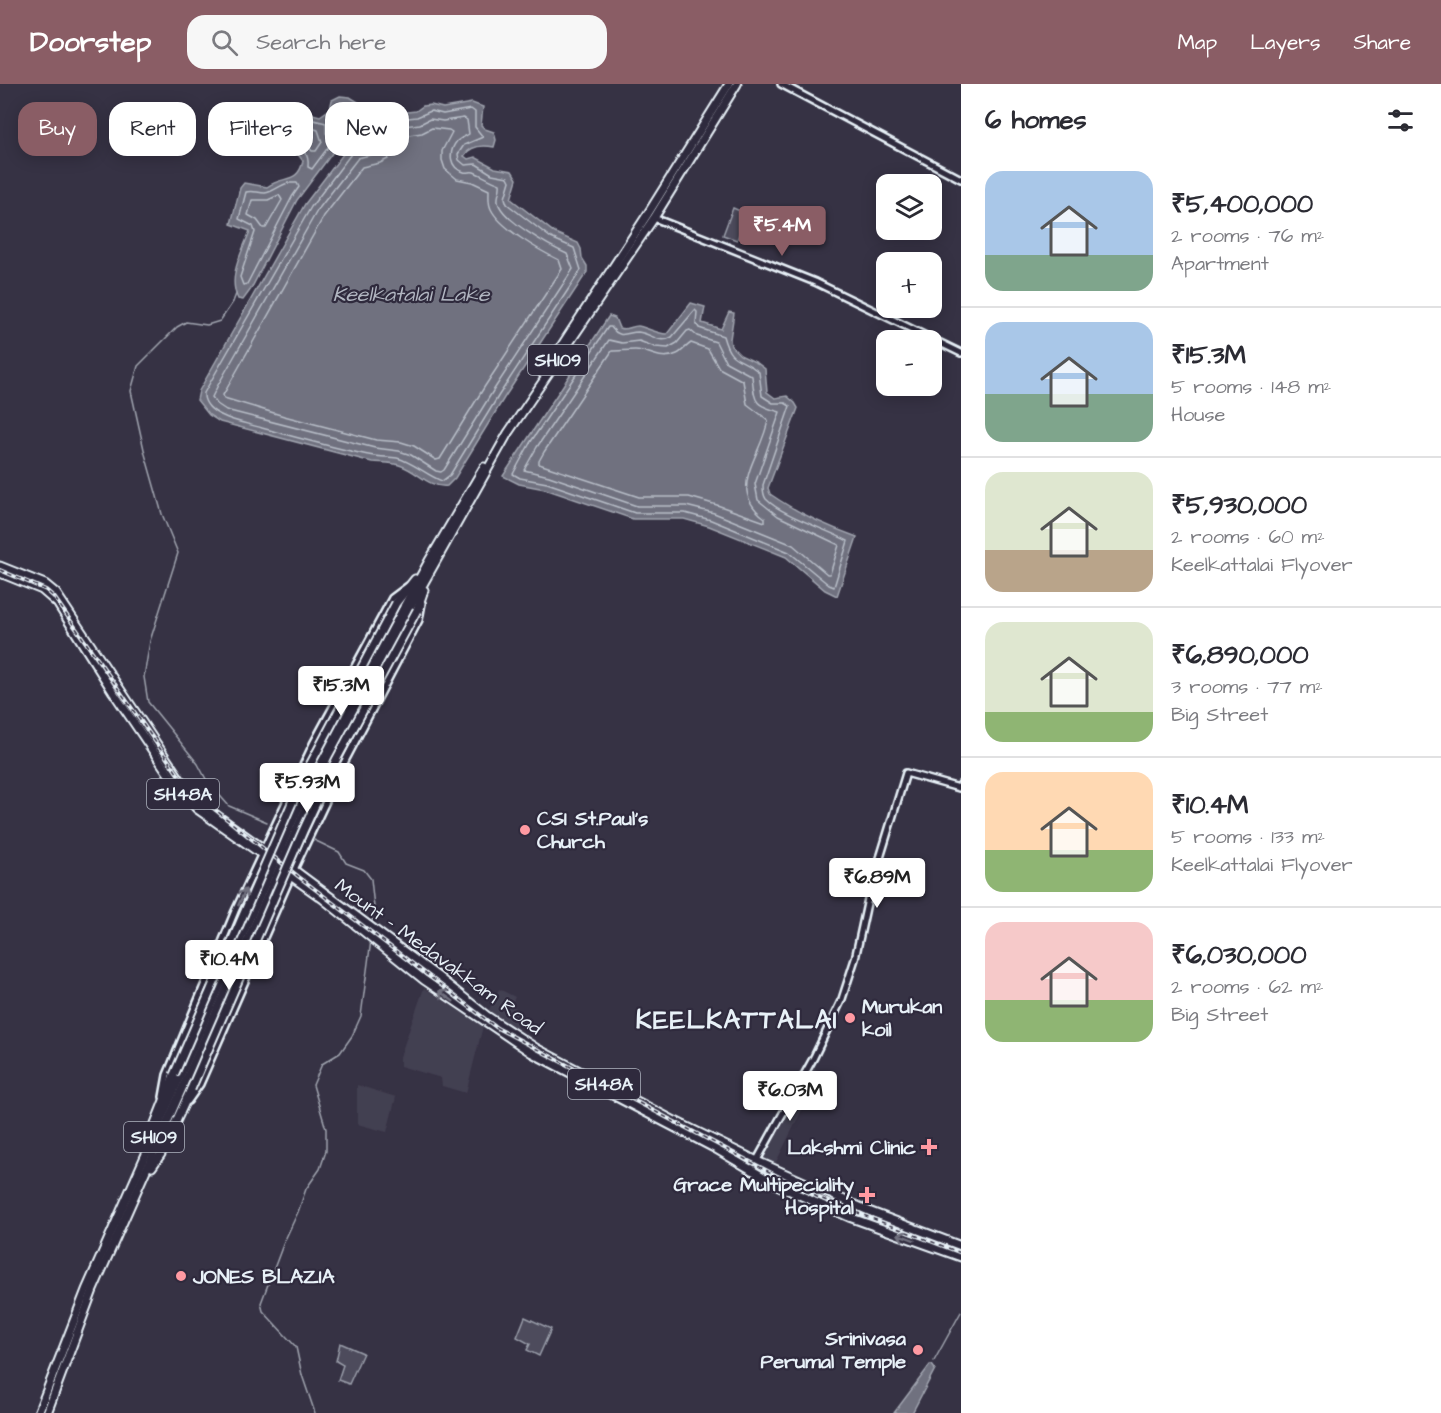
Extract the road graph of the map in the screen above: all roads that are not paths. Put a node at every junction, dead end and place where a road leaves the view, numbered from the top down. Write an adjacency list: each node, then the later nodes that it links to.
1 (729, 84): 7 (main road, SH109)
2 (736, 84): 5 (main road, SH109)
3 (781, 84): 4 (street)
4 (961, 179)
5 (654, 218): 6 (street); 7 (main road, SH109)
6 (961, 353)
7 (488, 466): 8 (main road, SH109)
8 (430, 565): 11 (main road); 12 (main road); 15 (main road, SH109)
9 (0, 566): 14 (main road, SH48A)
10 (0, 573): 14 (main road, SH48A)
11 (414, 581): 14 (street); 18 (main road, bridge)
12 (424, 590): 16 (street); 19 (main road, bridge)
13 (960, 786): 20 (street)
14 (262, 851): 15 (main road, SH48A); 18 (street, one-way to 14)
15 (277, 862): 16 (main road, SH48A); 21 (main road, SH109); 23 (main road, SH109)
16 (292, 873): 17 (main road, Mount - Medavakkam Road / SH48A); 19 (street)
17 (381, 940): 20 (main road, Mount - Medavakkam Road / SH48A); 22 (main road, Mount - Medavakkam Road / SH48A, one-way to 17)
18 (161, 1108): 21 (main road)
19 (181, 1112): 23 (main road)
20 (757, 1161): 22 (street); 24 (main road, Mount - Medavakkam Road / SH48A)
21 (140, 1168): 26 (main road, SH109)
22 (752, 1171): 25 (main road, Mount - Medavakkam Road / SH48A, one-way to 22)
23 (144, 1178): 27 (main road, SH109)
24 (961, 1246)
25 (961, 1257)
26 (38, 1413)
27 (47, 1413)

